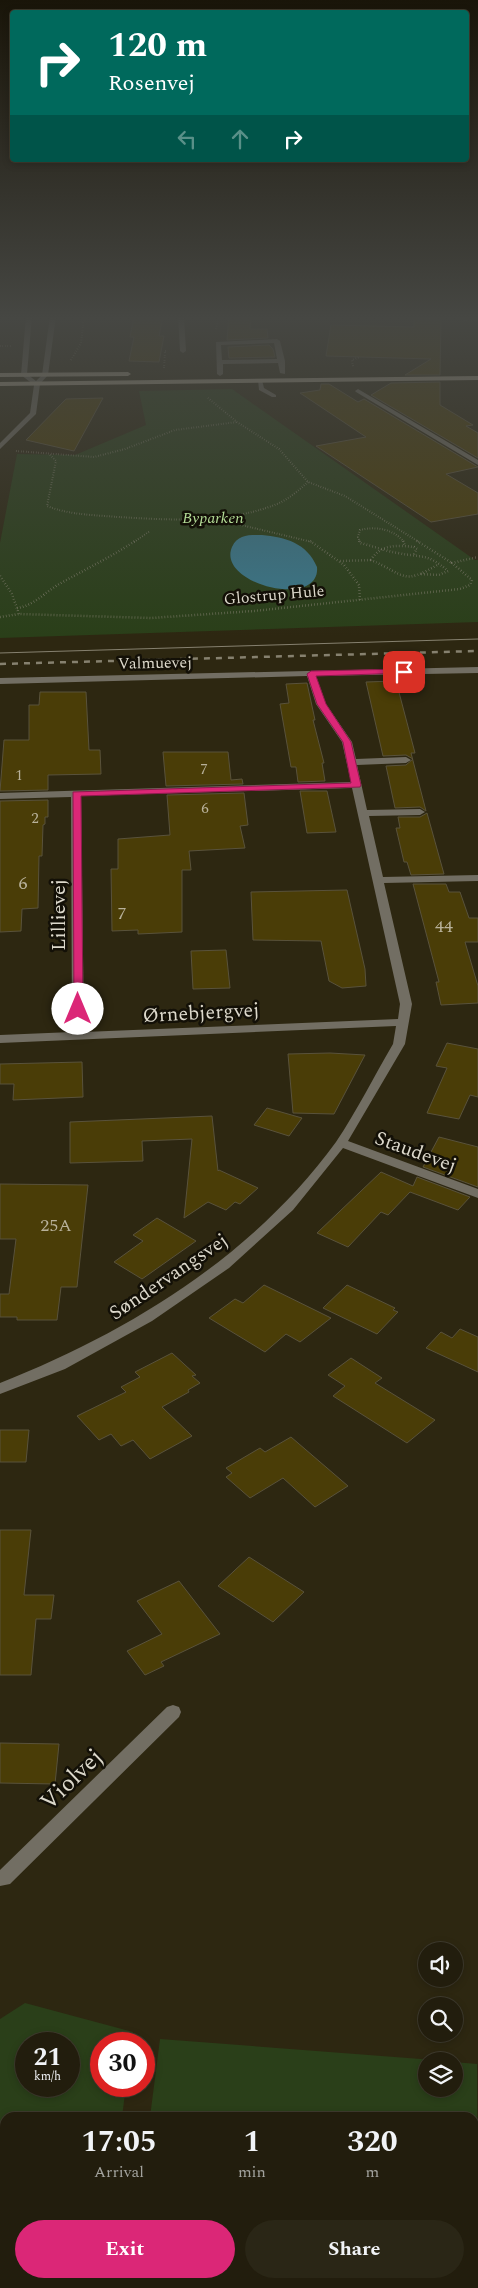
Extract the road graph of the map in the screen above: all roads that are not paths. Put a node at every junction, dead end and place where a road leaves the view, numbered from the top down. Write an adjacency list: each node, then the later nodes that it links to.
1 (24, 423): 3 (street)
2 (410, 423): 4 (street)
3 (0, 447)
4 (478, 463)
5 (478, 670): 6 (street)
6 (311, 674): 7 (street, Valmuevej); 9 (street, Søndervangsvej)
7 (0, 681)
8 (406, 760): 9 (street)
9 (351, 762): 10 (street, Søndervangsvej)
10 (356, 785): 11 (street); 14 (street, Søndervangsvej)
11 (76, 794): 12 (street); 18 (street, Lillievej)
12 (0, 796)
13 (420, 812): 14 (street)
14 (363, 814): 16 (street, Søndervangsvej)
15 (478, 878): 16 (street)
16 (378, 880): 17 (street, Søndervangsvej)
17 (404, 1022): 18 (street, Ørnebjergvej); 20 (street, Søndervangsvej)
18 (78, 1037): 19 (street, Ørnebjergvej)
19 (0, 1039)
20 (341, 1143): 21 (street, Staudevej); 22 (street, Søndervangsvej)
21 (478, 1194)
22 (0, 1389)
23 (173, 1712): 24 (street, Violvej)
24 (0, 1878)

